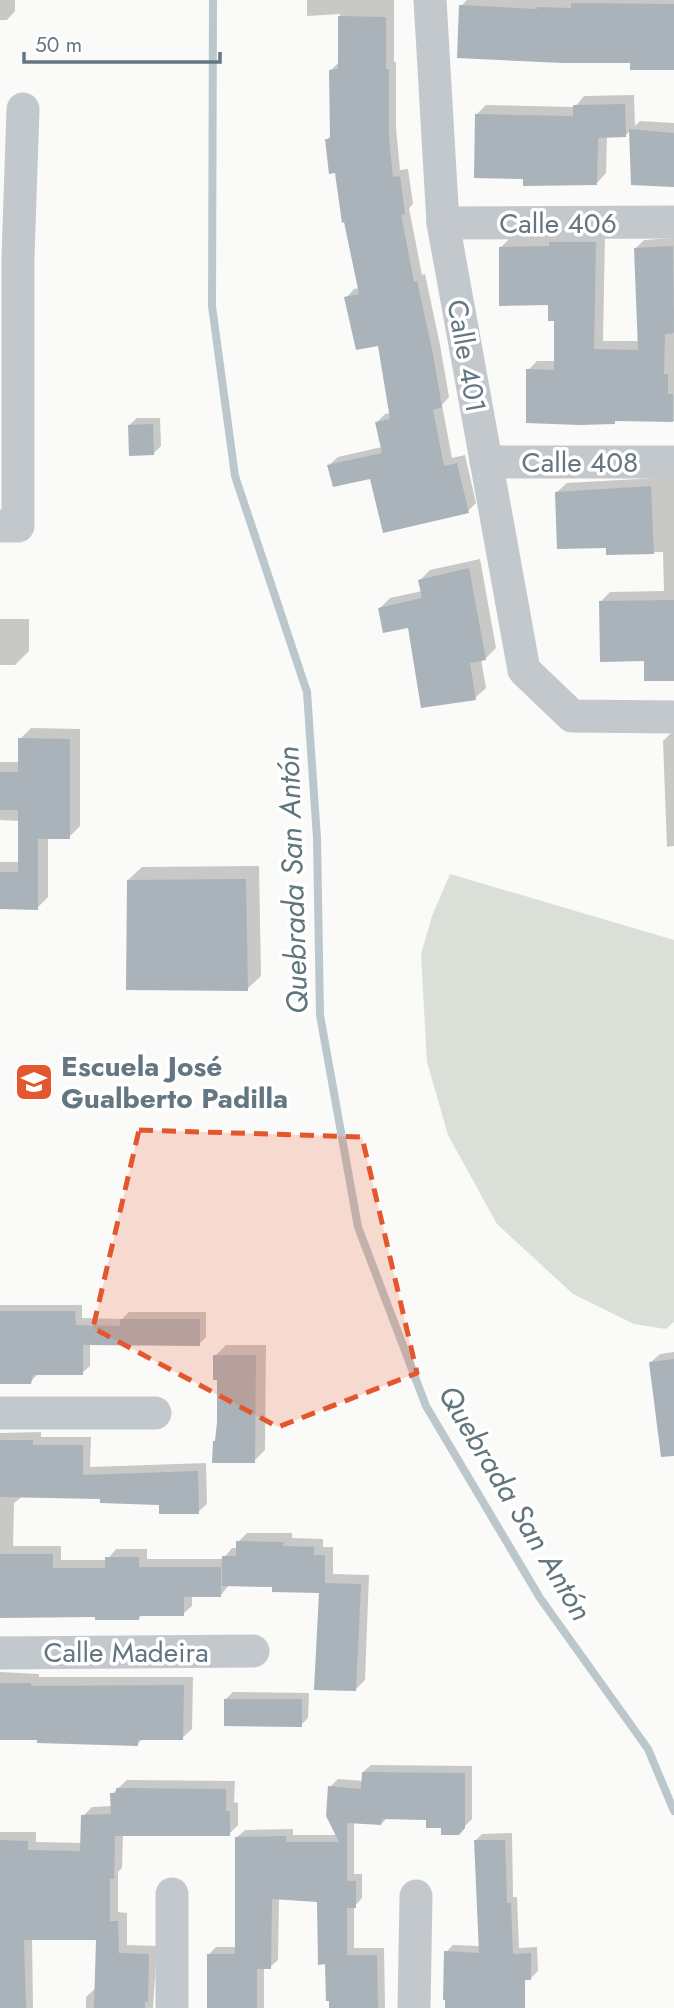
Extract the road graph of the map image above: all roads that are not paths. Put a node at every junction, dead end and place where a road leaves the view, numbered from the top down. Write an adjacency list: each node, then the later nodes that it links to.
1 (430, 0): 4 (street, Calle 401)
2 (23, 109): 7 (street)
3 (674, 222): 4 (street, Calle 406)
4 (443, 223): 5 (street, Calle 401)
5 (486, 462): 6 (street, Calle 408); 8 (street, Calle 401)
6 (674, 462)
7 (9, 526)
8 (674, 717)
9 (0, 1413): 10 (street)
10 (155, 1413)
11 (253, 1651): 12 (street, Calle Madeira)
12 (0, 1653)
13 (172, 1894): 15 (street)
14 (416, 1896): 16 (street)
15 (172, 2008)
16 (414, 2008)

